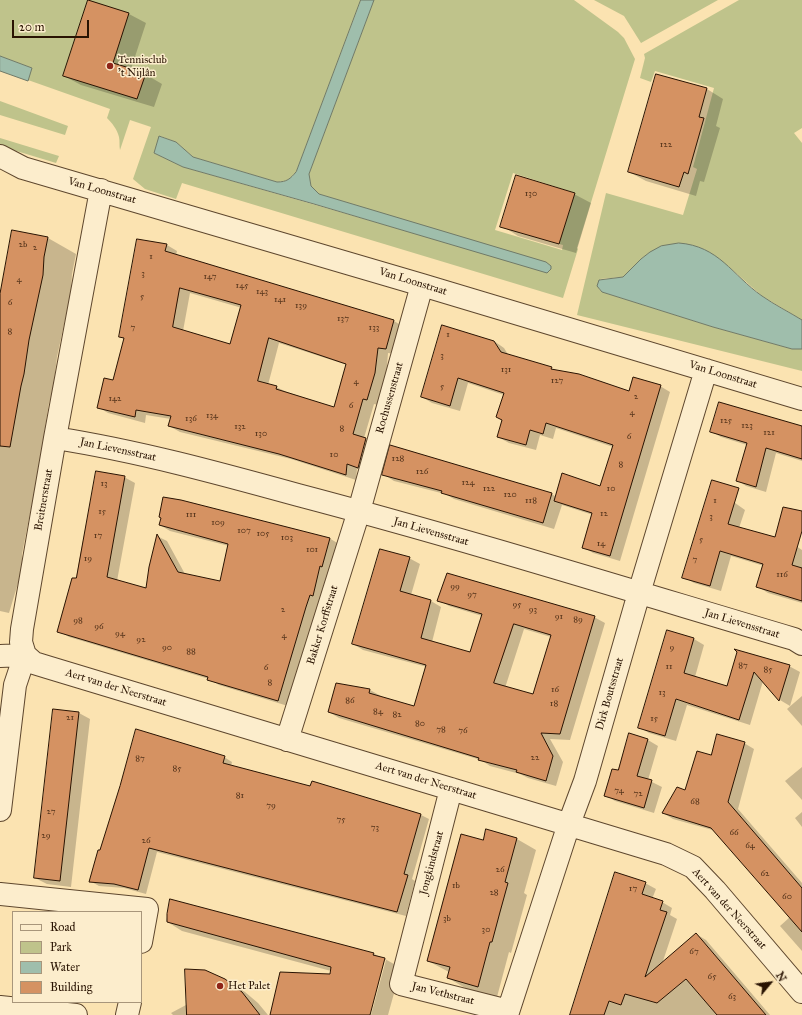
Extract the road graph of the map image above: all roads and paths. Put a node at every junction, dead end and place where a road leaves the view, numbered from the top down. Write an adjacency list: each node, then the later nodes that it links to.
1 (0, 156): 3 (street, Van Loonstraat)
2 (0, 168): 3 (street, Van Loonstraat)
3 (23, 168): 4 (street, Van Loonstraat)
4 (101, 190): 5 (street, Van Loonstraat); 8 (street, Breitnerstraat)
5 (422, 285): 6 (street, Van Loonstraat); 9 (street, Rochussenstraat)
6 (706, 370): 7 (street, Van Loonstraat); 10 (street, Dirk Boutsstraat)
7 (802, 399)
8 (55, 438): 9 (street, Jan Lievensstraat); 12 (street, Breitnerstraat)
9 (359, 511): 10 (street, Jan Lievensstraat); 14 (street, Bakker Korffstraat)
10 (639, 593): 11 (street, Jan Lievensstraat); 17 (street, Dirk Boutsstraat)
11 (802, 644)
12 (25, 655): 13 (street); 14 (street, Aert van der Neerstraat); 16 (street, Breitnerstraat)
13 (0, 656)
14 (287, 740): 15 (street, Aert van der Neerstraat)
15 (451, 789): 17 (street, Aert van der Neerstraat); 20 (street, Jongkindstraat)
16 (0, 810)
17 (569, 824): 21 (street, Aert van der Neerstraat); 24 (street, Dirk Boutsstraat)
18 (0, 894): 19 (street)
19 (142, 936)
20 (412, 938): 24 (street, Jan Vethstraat)
21 (802, 992)
22 (130, 1003): 26 (street)
23 (0, 1007): 25 (street)
24 (507, 1013)
25 (76, 1015)
26 (127, 1015)

